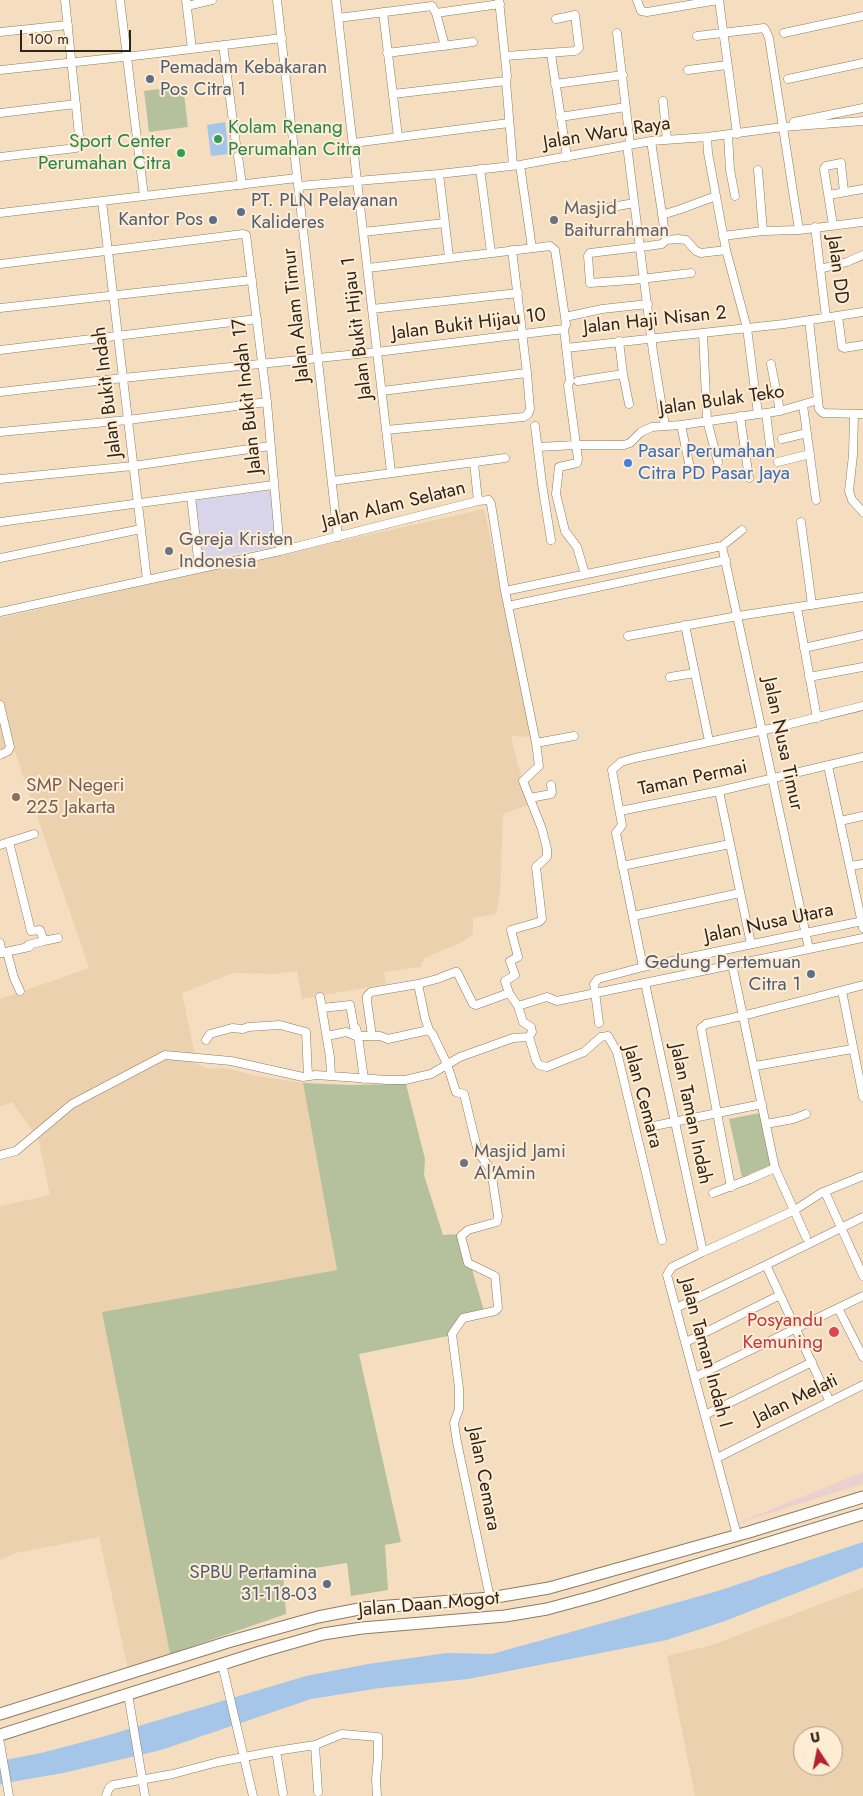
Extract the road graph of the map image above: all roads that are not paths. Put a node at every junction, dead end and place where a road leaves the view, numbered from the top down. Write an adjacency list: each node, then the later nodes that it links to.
1 (65, 0): 15 (street)
2 (120, 0): 29 (street)
3 (212, 0): 9 (street)
4 (278, 0): 21 (street, Jalan Alam Timur)
5 (336, 0): 13 (street, Jalan Bukit Hijau 1)
6 (637, 0): 7 (street)
7 (718, 0): 17 (street)
8 (499, 2): 11 (street); 28 (street)
9 (186, 3): 25 (street)
10 (383, 12): 11 (street); 13 (street); 26 (street)
11 (436, 13): 24 (street)
12 (863, 16): 19 (street)
13 (338, 18): 56 (street, Jalan Bukit Hijau 1)
14 (556, 19): 27 (street)
15 (68, 25): 16 (street); 30 (street)
16 (0, 32)
17 (724, 32): 20 (street); 32 (street); 49 (street)
18 (618, 33): 35 (street)
19 (784, 33)
20 (697, 36)
21 (282, 38): 23 (street); 66 (street, Jalan Alam Timur)
22 (473, 42): 24 (street)
23 (223, 45): 25 (street); 57 (street)
24 (445, 46): 26 (street)
25 (192, 49): 29 (street)
26 (387, 53): 39 (street)
27 (551, 54): 28 (street); 38 (street)
28 (505, 56): 37 (street)
29 (127, 57): 30 (street); 73 (street)
30 (71, 62): 33 (street); 41 (street)
31 (863, 62): 36 (street)
32 (727, 65): 34 (street); 50 (street)
33 (0, 70)
34 (688, 70)
35 (623, 76): 38 (street); 42 (street)
36 (788, 79)
37 (506, 81): 39 (street); 48 (street)
38 (555, 84): 45 (street)
39 (393, 94): 52 (street)
40 (663, 101): 54 (street)
41 (76, 104): 44 (street); 59 (street)
42 (626, 107): 45 (street); 58 (street)
43 (863, 108): 47 (street)
44 (0, 114)
45 (560, 116): 61 (street)
46 (863, 121): 49 (street, Jalan Waru Raya)
47 (794, 122)
48 (509, 123): 52 (street); 62 (street)
49 (784, 127): 50 (street, Jalan Waru Raya); 85 (street)
50 (737, 134): 51 (street, Jalan Waru Raya)
51 (728, 135): 53 (street, Jalan Waru Raya); 75 (street)
52 (398, 137): 56 (street)
53 (707, 137): 54 (street, Jalan Waru Raya); 74 (street)
54 (667, 140): 55 (street, Jalan Waru Raya)
55 (651, 141): 58 (street, Jalan Waru Raya); 80 (street)
56 (353, 143): 67 (street, Jalan Bukit Hijau 1)
57 (236, 144)
58 (628, 144): 61 (street, Jalan Waru Raya); 77 (street)
59 (0, 156)
60 (238, 156): 68 (street)
61 (567, 157): 62 (street, Jalan Waru Raya)
62 (517, 165): 63 (street, Jalan Waru Raya); 90 (street)
63 (480, 169): 65 (street, Jalan Waru Raya); 95 (street)
64 (758, 170): 86 (street)
65 (440, 174): 67 (street, Jalan Waru Raya); 82 (street)
66 (298, 178): 68 (street); 69 (street, Jalan Alam Timur)
67 (357, 181): 69 (street, Jalan Waru Raya); 87 (street, Jalan Bukit Hijau 1)
68 (242, 185): 73 (street)
69 (298, 186): 126 (street, Jalan Alam Timur)
70 (863, 189): 71 (street)
71 (844, 192): 72 (street); 72 (street)
72 (828, 195): 83 (street)
73 (144, 196): 76 (street)
74 (716, 196): 80 (street); 88 (street)
75 (735, 196)
76 (102, 201): 79 (street); 94 (street, Jalan Bukit Indah)
77 (634, 204): 78 (street); 91 (street)
78 (601, 209)
79 (0, 214)
80 (662, 215): 89 (street)
81 (863, 222): 83 (street)
82 (445, 223): 87 (street); 97 (street)
83 (833, 225): 84 (street)
84 (815, 227): 85 (street); 100 (street, Jalan DD)
85 (799, 230): 86 (street)
86 (763, 231): 88 (street)
87 (364, 232): 99 (street, Jalan Bukit Hijau 1)
88 (723, 236): 93 (street)
89 (666, 240): 91 (street); 93 (street)
90 (532, 248): 92 (street); 111 (street)
91 (640, 248): 102 (street); 102 (street)
92 (512, 250): 95 (street); 104 (street)
93 (726, 250): 115 (street)
94 (108, 251): 98 (street); 103 (street, Jalan Bukit Indah 17); 105 (street, Jalan Bukit Indah)
95 (491, 252): 97 (street)
96 (863, 255): 100 (street)
97 (449, 257): 99 (street)
98 (0, 264)
99 (368, 268): 108 (street, Jalan Bukit Hijau 1)
100 (820, 270): 112 (street, Jalan DD)
101 (690, 273): 102 (street)
102 (644, 279): 106 (street)
103 (252, 280): 105 (street); 113 (street, Jalan Bukit Indah 17)
104 (518, 293): 108 (street); 118 (street)
105 (113, 295): 107 (street); 119 (street, Jalan Bukit Indah)
106 (648, 304): 111 (street); 120 (street)
107 (0, 308)
108 (372, 309): 125 (street, Jalan Bukit Hijau 1)
109 (863, 312): 110 (street, Jalan Haji Nisan 2)
110 (838, 316): 112 (street, Jalan Haji Nisan 2); 122 (street)
111 (565, 317): 116 (street)
112 (826, 317): 114 (street, Jalan Haji Nisan 2)
113 (257, 319): 119 (street); 127 (street, Jalan Bukit Indah 17)
114 (808, 320): 115 (street, Jalan Haji Nisan 2); 135 (street)
115 (746, 328): 117 (street, Jalan Haji Nisan 2); 140 (street)
116 (564, 329): 118 (street, Jalan Bukit Hijau 10); 123 (street)
117 (703, 333): 120 (street, Jalan Haji Nisan 2); 145 (street)
118 (523, 335): 125 (street, Jalan Bukit Hijau 10); 129 (street)
119 (118, 336): 124 (street); 131 (street, Jalan Bukit Indah)
120 (652, 338): 121 (street, Jalan Haji Nisan 2); 148 (street)
121 (619, 341): 123 (street, Jalan Haji Nisan 2); 130 (street)
122 (863, 345)
123 (566, 348): 132 (street)
124 (0, 350)
125 (377, 352): 126 (street, Jalan Bukit Hijau 10); 133 (street, Jalan Bukit Hijau 1)
126 (318, 358): 127 (street, Jalan Bukit Hijau 10); 167 (street, Jalan Alam Timur)
127 (262, 364): 131 (street, Jalan Bukit Hijau 10); 136 (street, Jalan Bukit Indah 17)
128 (771, 364): 139 (street)
129 (527, 374): 133 (street); 149 (street)
130 (623, 374): 132 (street); 137 (street)
131 (123, 378): 134 (street, Jalan Bukit Hijau 10); 144 (street, Jalan Bukit Indah)
132 (574, 381): 153 (street)
133 (382, 391): 149 (street, Jalan Bukit Hijau 1)
134 (0, 392)
135 (818, 400): 138 (street, Jalan Bulak Teko); 141 (street)
136 (267, 402): 144 (street); 154 (street, Jalan Bukit Indah 17)
137 (629, 404)
138 (803, 405): 139 (street, Jalan Bulak Teko); 151 (street)
139 (780, 411): 140 (street, Jalan Bulak Teko)
140 (762, 413): 143 (street, Jalan Bulak Teko); 156 (street)
141 (854, 414): 142 (street); 173 (street)
142 (863, 414)
143 (740, 416): 145 (street, Jalan Bulak Teko); 165 (street)
144 (128, 420): 150 (street); 162 (street, Jalan Bukit Indah)
145 (707, 420): 146 (street, Jalan Bulak Teko); 159 (street)
146 (681, 425): 148 (street, Jalan Bulak Teko); 163 (street)
147 (535, 426): 155 (street)
148 (665, 426): 153 (street, Jalan Bulak Teko)
149 (386, 430): 164 (street, Jalan Bukit Hijau 1)
150 (0, 432)
151 (807, 433): 152 (street); 157 (street)
152 (782, 439)
153 (576, 445): 155 (street, Jalan Bulak Teko); 186 (street)
154 (270, 446): 162 (street); 168 (street, Jalan Bukit Indah 17)
155 (538, 448): 179 (street)
156 (771, 453)
157 (810, 454): 160 (street); 170 (street)
158 (505, 458): 161 (street)
159 (718, 462)
160 (778, 462)
161 (474, 463): 164 (street); 171 (street)
162 (133, 466): 166 (street); 172 (street, Jalan Bukit Indah)
163 (690, 468)
164 (391, 472): 167 (street)
165 (749, 478)
166 (0, 479)
167 (332, 481): 178 (street, Jalan Alam Timur)
168 (273, 485): 169 (street); 181 (street, Jalan Bukit Indah 17)
169 (191, 496): 172 (street); 185 (street)
170 (816, 500)
171 (478, 501): 178 (street, Jalan Alam Selatan); 189 (street, Jalan Alam Selatan)
172 (138, 504): 174 (street); 176 (street, Jalan Bukit Indah)
173 (863, 512)
174 (0, 522)
175 (801, 522): 192 (street)
176 (141, 529): 182 (street); 188 (street, Jalan Bukit Indah)
177 (742, 530): 180 (street)
178 (338, 537): 181 (street, Jalan Alam Selatan)
179 (551, 540)
180 (722, 546): 183 (street); 184 (street, Jalan Nusa Timur)
181 (280, 550): 185 (street, Jalan Alam Selatan)
182 (0, 558)
183 (650, 560): 186 (street); 187 (street)
184 (726, 560): 187 (street); 195 (street, Jalan Nusa Timur)
185 (199, 568): 188 (street, Jalan Alam Selatan)
186 (585, 574): 189 (street)
187 (653, 574): 191 (street)
188 (146, 580): 193 (street, Jalan Alam Selatan)
189 (506, 591): 191 (street)
190 (863, 597): 192 (street)
191 (508, 606): 210 (street)
192 (812, 606): 195 (street)
193 (0, 612)
194 (798, 613): 199 (street)
195 (738, 616): 196 (street); 207 (street, Jalan Nusa Timur)
196 (685, 626): 197 (street); 201 (street)
197 (628, 636)
198 (863, 638): 199 (street)
199 (804, 648): 203 (street)
200 (863, 667): 203 (street)
201 (695, 673): 202 (street); 209 (street)
202 (670, 677)
203 (809, 677): 206 (street)
204 (0, 705): 211 (street)
205 (863, 706): 206 (street)
206 (817, 718): 207 (street)
207 (762, 730): 209 (street); 214 (street, Jalan Nusa Timur)
208 (574, 736): 210 (street)
209 (709, 742): 218 (street)
210 (536, 743): 217 (street)
211 (0, 755)
212 (863, 757): 213 (street, Taman Permai)
213 (828, 766): 214 (street, Taman Permai); 220 (street)
214 (772, 779): 216 (street, Taman Permai); 231 (street, Jalan Nusa Timur)
215 (552, 785): 217 (street)
216 (719, 791): 218 (street, Taman Permai); 223 (street)
217 (530, 798): 246 (street)
218 (620, 811): 226 (street)
219 (863, 816): 220 (street)
220 (840, 821): 227 (street)
221 (34, 834): 222 (street)
222 (9, 842): 224 (street); 234 (street)
223 (730, 844): 226 (street); 228 (street)
224 (0, 845)
225 (863, 864): 227 (street)
226 (622, 866): 229 (street)
227 (850, 866): 230 (street)
228 (740, 893): 229 (street); 236 (street)
229 (633, 916): 240 (street)
230 (862, 923): 231 (street, Jalan Nusa Utara)
231 (805, 933): 236 (street, Jalan Nusa Utara); 237 (street, Jalan Nusa Timur)
232 (58, 938): 234 (street)
233 (863, 938): 237 (street)
234 (44, 941): 238 (street)
235 (0, 942): 238 (street)
236 (751, 944): 240 (street, Jalan Nusa Utara)
237 (809, 949): 239 (street)
238 (3, 952): 244 (street)
239 (732, 964): 241 (street); 251 (street)
240 (643, 967): 247 (street, Jalan Nusa Utara)
241 (645, 983): 247 (street); 269 (street, Jalan Taman Indah)
242 (418, 984): 246 (street); 253 (street); 256 (street)
243 (863, 985): 245 (street)
244 (20, 991)
245 (842, 991): 251 (street); 259 (street)
246 (509, 993): 249 (street)
247 (595, 993): 249 (street); 252 (street)
248 (320, 997): 250 (street)
249 (518, 1006): 257 (street)
250 (322, 1008): 254 (street); 255 (street)
251 (743, 1016): 261 (street); 267 (street)
252 (599, 1023)
253 (429, 1030): 256 (street); 260 (street)
254 (327, 1036): 255 (street); 263 (street)
255 (358, 1036): 256 (street); 264 (street)
256 (372, 1036)
257 (529, 1036): 260 (street); 282 (street, Jalan Cemara)
258 (206, 1040): 262 (street)
259 (852, 1048): 261 (street); 265 (street)
260 (447, 1064): 264 (street); 305 (street, Jalan Cemara)
261 (755, 1066): 266 (street)
262 (308, 1076): 263 (street); 272 (street)
263 (331, 1076): 264 (street)
264 (364, 1079)
265 (863, 1097)
266 (762, 1104): 267 (street); 270 (street)
267 (717, 1113): 269 (street); 275 (street)
268 (806, 1114): 270 (street)
269 (675, 1122): 271 (street); 283 (street, Jalan Taman Indah)
270 (766, 1124): 273 (street)
271 (649, 1128)
272 (0, 1155)
273 (775, 1168): 275 (street); 278 (street)
274 (863, 1176): 277 (street, Jalan Taman Indah I)
275 (731, 1187): 276 (street)
276 (713, 1192)
277 (825, 1192): 278 (street, Jalan Taman Indah I); 280 (street)
278 (795, 1210): 281 (street); 283 (street, Jalan Taman Indah I)
279 (863, 1217): 280 (street)
280 (840, 1227): 285 (street); 286 (street)
281 (806, 1237)
282 (662, 1240)
283 (703, 1252): 290 (street, Jalan Taman Indah I)
284 (863, 1256): 285 (street)
285 (855, 1260): 287 (street)
286 (766, 1265): 288 (street); 290 (street)
287 (863, 1276)
288 (780, 1295): 292 (street); 294 (street)
289 (863, 1296): 291 (street)
290 (676, 1308): 294 (street, Jalan Taman Indah I)
291 (838, 1308): 292 (street); 293 (street)
292 (796, 1328): 296 (street); 297 (street)
293 (859, 1340): 295 (street)
294 (686, 1342): 297 (street, Jalan Taman Indah I)
295 (863, 1357)
296 (812, 1362): 299 (street); 300 (street)
297 (695, 1377): 300 (street, Jalan Taman Indah I)
298 (863, 1386): 299 (street, Jalan Melati)
299 (830, 1402): 301 (street, Jalan Melati)
300 (705, 1415): 301 (street, Jalan Taman Indah I)
301 (717, 1458): 304 (street, Jalan Taman Indah I)
302 (863, 1497): 304 (highway, Jalan Daan Mogot)
303 (863, 1514): 308 (highway, Jalan Daan Mogot)
304 (737, 1535): 305 (highway, Jalan Daan Mogot)
305 (490, 1598): 306 (highway, Jalan Daan Mogot)
306 (444, 1602): 307 (highway, Jalan Daan Mogot); 308 (highway)
307 (412, 1604): 309 (highway); 312 (highway, Jalan Daan Mogot)
308 (445, 1621): 309 (highway, Jalan Daan Mogot)
309 (412, 1624): 310 (highway, Jalan Daan Mogot)
310 (222, 1664): 311 (highway, Jalan Daan Mogot); 317 (street)
311 (129, 1700): 313 (highway, Jalan Daan Mogot); 318 (street)
312 (0, 1714)
313 (0, 1735)
314 (315, 1745): 316 (street); 319 (street); 325 (street)
315 (1, 1746): 321 (street)
316 (276, 1751): 317 (street); 320 (street)
317 (244, 1757): 318 (street); 324 (street)
318 (139, 1778): 322 (street); 323 (street)
319 (318, 1792)
320 (283, 1793)
321 (9, 1796)
322 (106, 1796)
323 (144, 1796)
324 (253, 1796)
325 (377, 1796)

